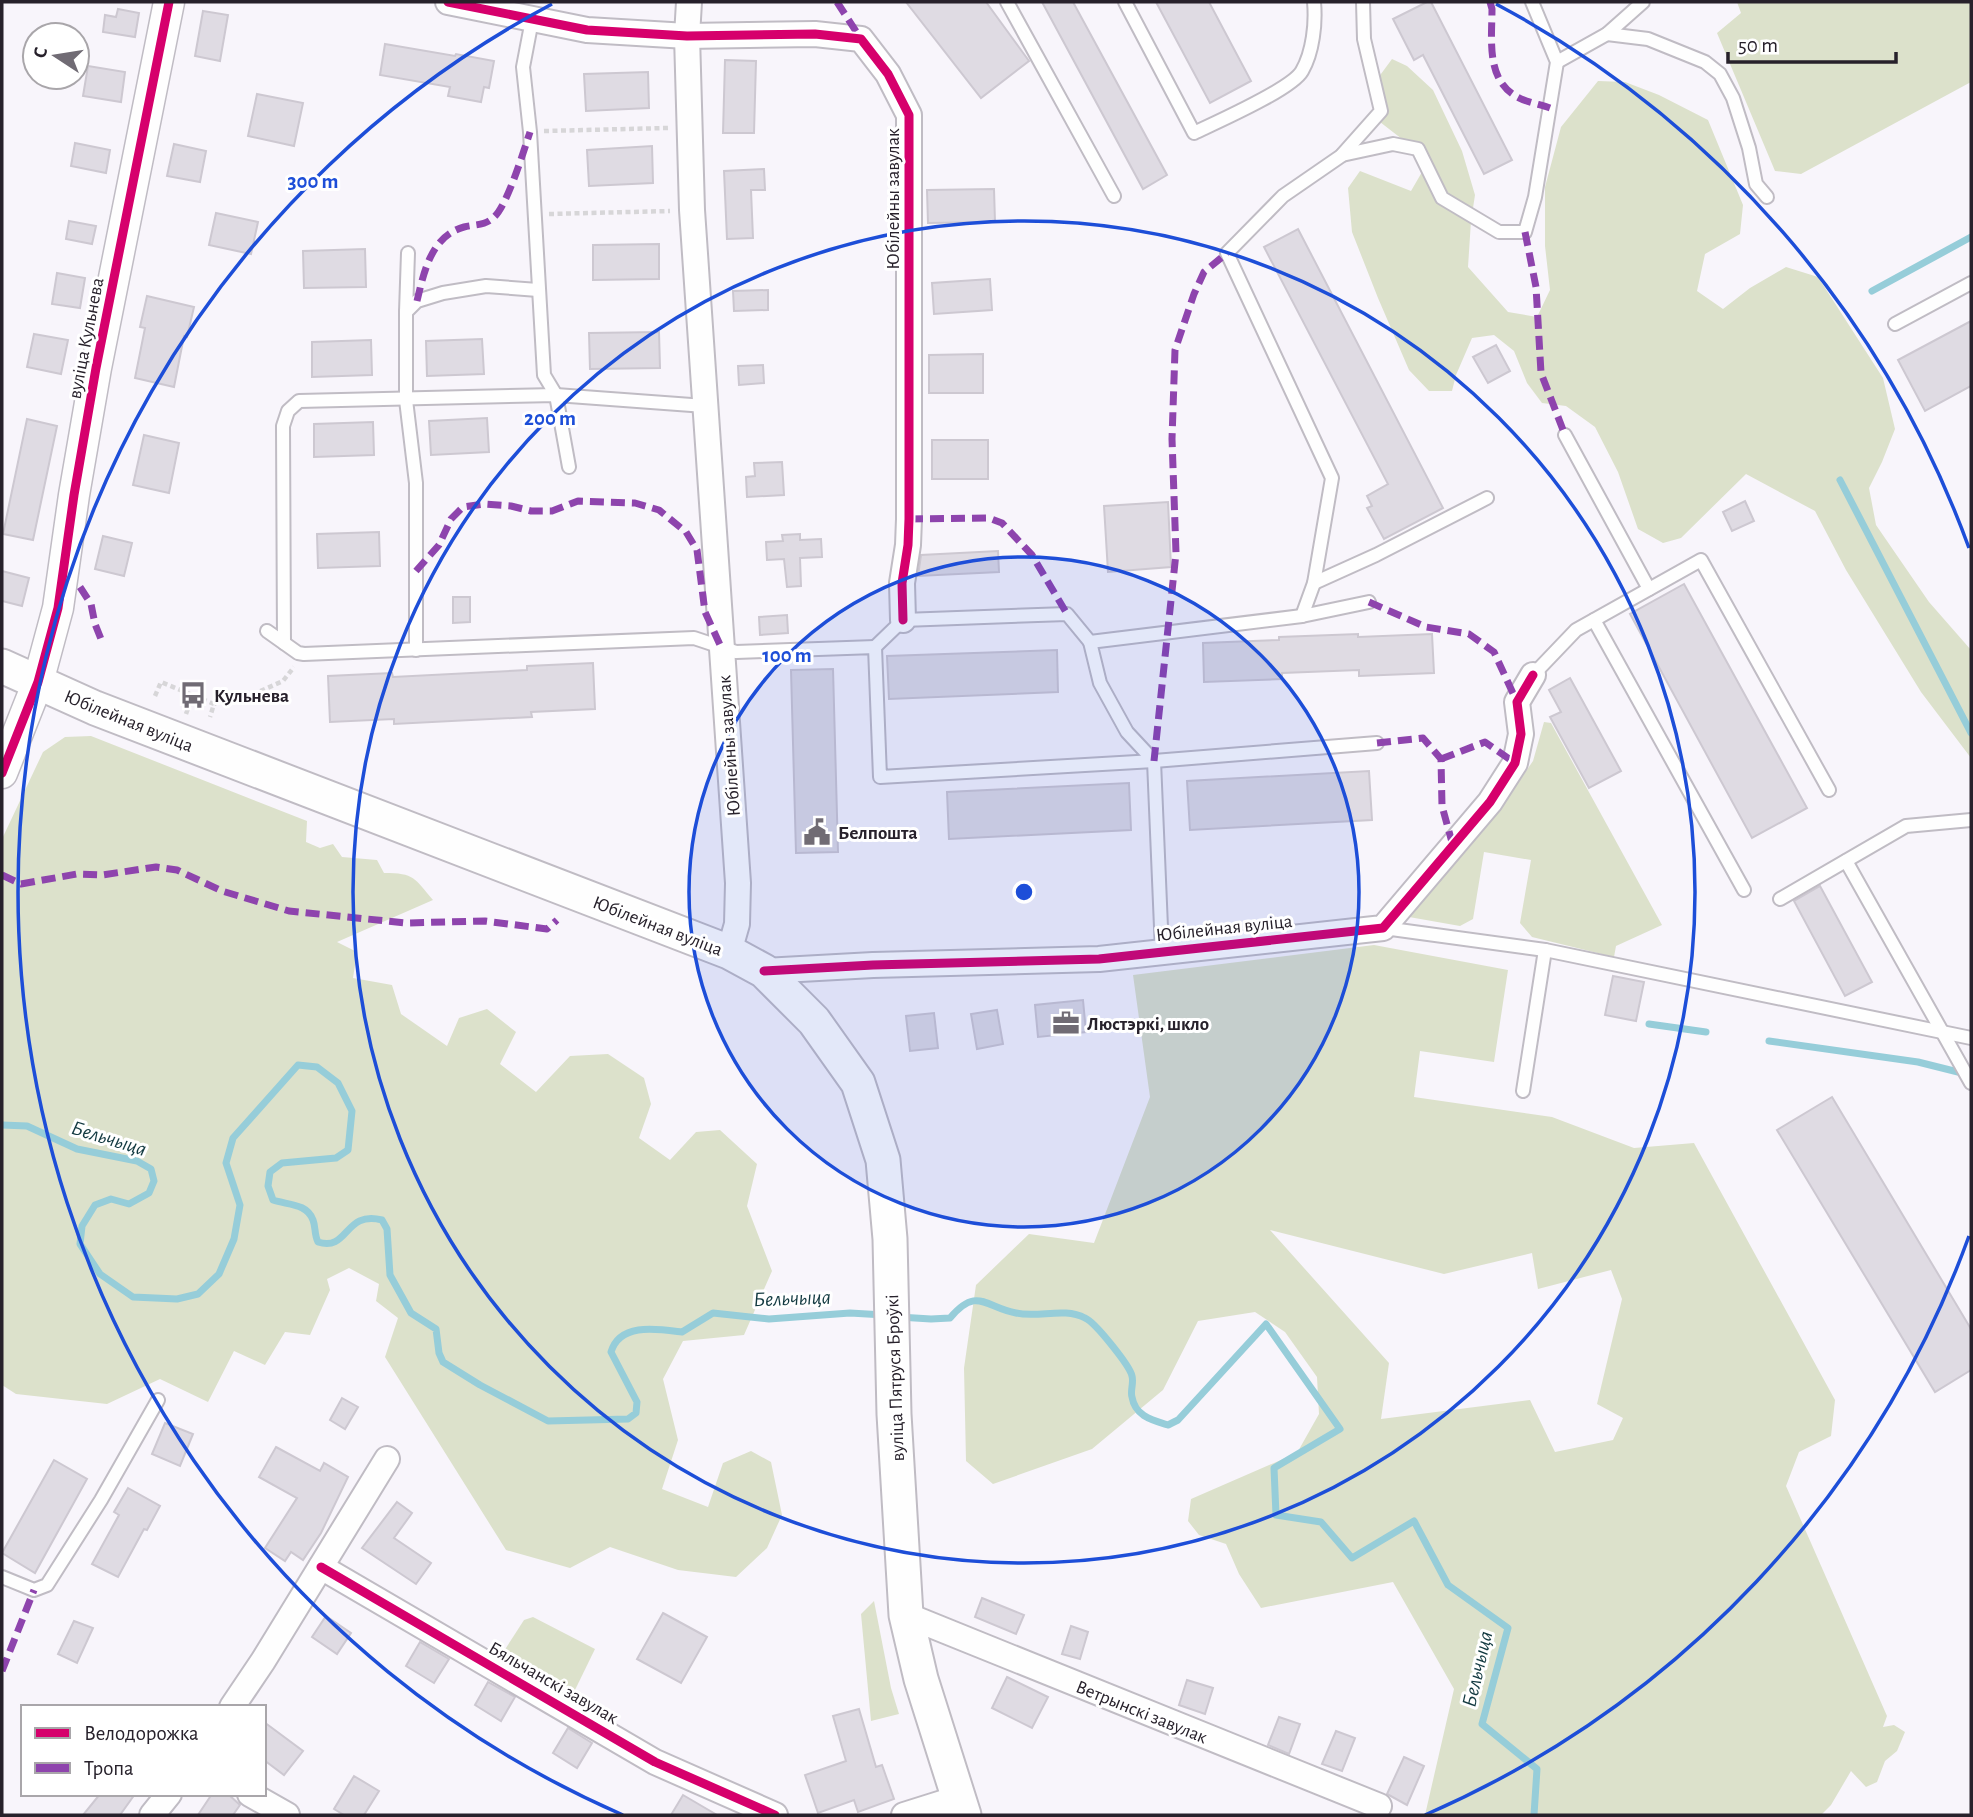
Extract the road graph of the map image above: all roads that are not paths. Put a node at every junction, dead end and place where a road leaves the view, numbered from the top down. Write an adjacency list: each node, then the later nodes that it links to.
1 (169, 2): 42 (street, вуліца Кульнева)
2 (448, 2): 10 (street, Юбілейны завулак)
3 (689, 2): 12 (street, Юбілейны завулак)
4 (1007, 2): 15 (lane)
5 (1125, 2): 6 (lane)
6 (1314, 2)
7 (1363, 2): 14 (lane)
8 (1532, 2): 13 (lane)
9 (1643, 2): 11 (lane)
10 (532, 20): 12 (street, Юбілейны завулак); 19 (lane)
11 (1607, 34): 13 (lane); 16 (lane)
12 (687, 36): 24 (street, Юбілейны завулак); 32 (street, Юбілейны завулак)
13 (1558, 62): 14 (lane)
14 (1341, 156): 28 (lane)
15 (1114, 196)
16 (1767, 197)
17 (408, 253): 20 (lane)
18 (1971, 283): 21 (lane)
19 (538, 290): 20 (lane); 22 (lane)
20 (406, 312): 23 (lane)
21 (1895, 324)
22 (556, 395): 23 (lane); 24 (lane); 26 (lane)
23 (406, 400): 36 (lane); 39 (lane)
24 (705, 406): 38 (street, Юбілейны завулак)
25 (1564, 435): 29 (lane)
26 (569, 467)
27 (1487, 498): 28 (lane)
28 (1314, 583): 31 (lane)
29 (1649, 589): 33 (lane); 46 (lane)
30 (1369, 602): 31 (lane)
31 (1302, 616): 35 (lane)
32 (903, 620): 35 (lane); 37 (lane)
33 (1594, 620): 41 (lane); 49 (lane)
34 (267, 631): 36 (lane)
35 (1090, 642): 44 (lane)
36 (284, 643): 39 (lane)
37 (875, 647): 38 (lane); 44 (lane)
38 (721, 648): 39 (lane); 54 (street, Юбілейны завулак)
39 (416, 650)
40 (2, 666): 42 (main road, Юбілейная вуліца)
41 (1533, 675): 51 (street)
42 (38, 682): 45 (street, вуліца Кульнева); 54 (main road, Юбілейная вуліца)
43 (1377, 743): 44 (lane)
44 (1154, 761): 53 (lane)
45 (2, 773)
46 (1829, 790)
47 (1971, 820): 48 (lane)
48 (1846, 860): 50 (lane); 56 (lane)
49 (1744, 890)
50 (1780, 899)
51 (1384, 928): 52 (lane); 53 (street, Юбілейная вуліца)
52 (1545, 950): 56 (lane); 59 (lane)
53 (1162, 951): 55 (street, Юбілейная вуліца)
54 (729, 952): 55 (main road, Юбілейная вуліца)
55 (764, 971): 64 (main road, вуліца Пятруся Броўкі)
56 (1943, 1032): 57 (lane); 58 (lane)
57 (1971, 1038)
58 (1971, 1083)
59 (1523, 1091)
60 (158, 1400): 63 (lane)
61 (387, 1459): 62 (street)
62 (321, 1567): 65 (street); 72 (street, Бяльчанскі завулак)
63 (2, 1577)
64 (906, 1615): 68 (street, Ветрынскі завулак); 69 (main road, вуліца Пятруся Броўкі)
65 (233, 1705)
66 (167, 1796): 70 (street)
67 (254, 1796): 71 (street)
68 (1379, 1806)
69 (961, 1807): 73 (street)
70 (152, 1815)
71 (287, 1815)
72 (775, 1815)
73 (904, 1815)

